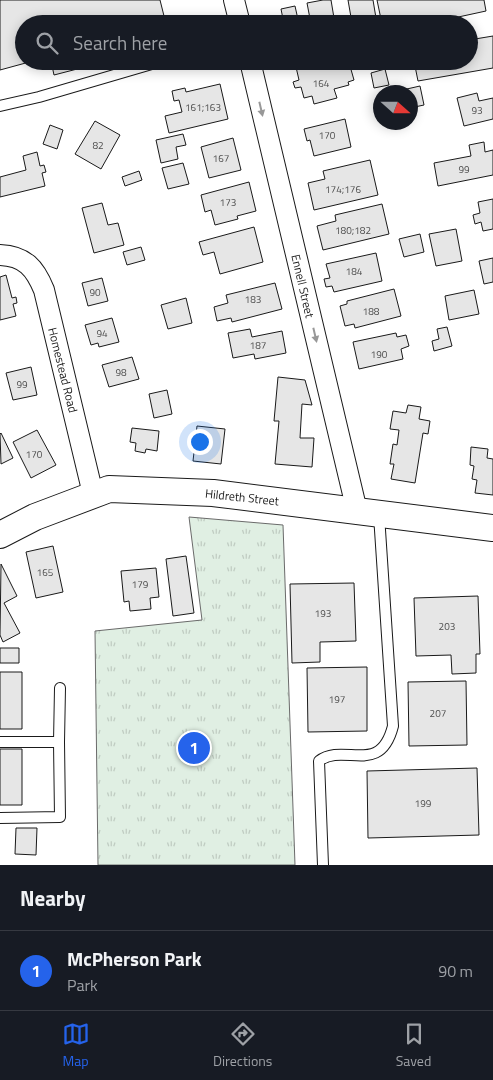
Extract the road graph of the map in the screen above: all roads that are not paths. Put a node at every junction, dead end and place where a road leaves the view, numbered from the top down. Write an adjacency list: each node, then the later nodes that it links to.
1 (234, 0): 2 (street)
2 (238, 15)
3 (131, 70): 5 (lane)
4 (252, 70): 8 (street, Ennell Street, one-way to 8)
5 (0, 106)
6 (8, 256): 7 (street, Homestead Road)
7 (93, 494): 8 (street, Hildreth Street); 10 (street, Hildreth Street)
8 (368, 512): 9 (street, Hildreth Street); 15 (lane)
9 (493, 528)
10 (0, 536)
11 (60, 688): 13 (lane)
12 (0, 742): 13 (lane)
13 (59, 742): 14 (lane)
14 (0, 818)
15 (323, 865)

